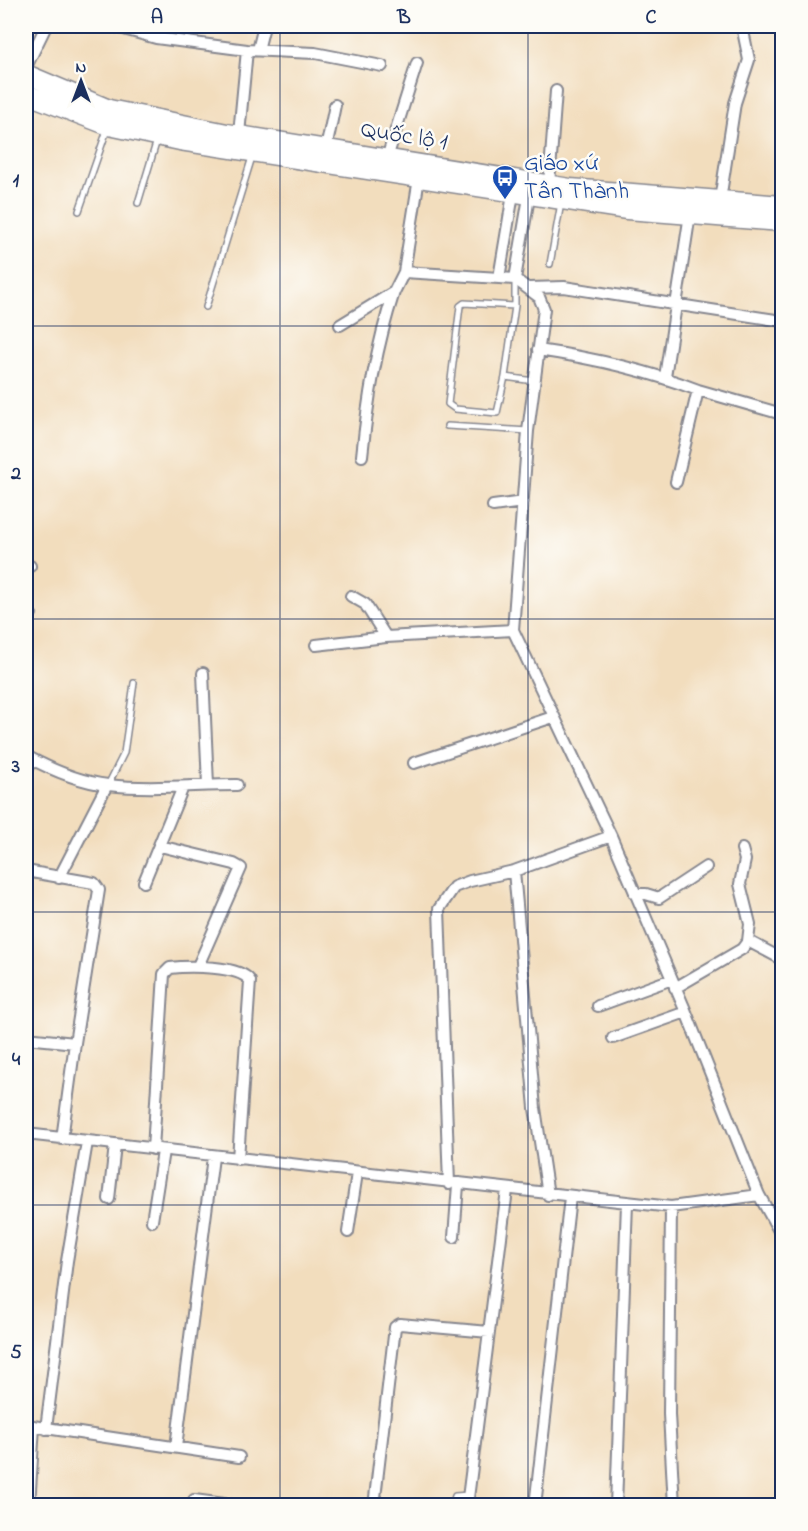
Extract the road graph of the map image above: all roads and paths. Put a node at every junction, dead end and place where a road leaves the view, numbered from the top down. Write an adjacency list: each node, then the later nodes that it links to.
1 (46, 26): 8 (street)
2 (112, 26): 5 (street)
3 (264, 26): 5 (street)
4 (742, 26): 22 (street)
5 (252, 50): 7 (street); 14 (street)
6 (417, 63): 18 (street)
7 (381, 66)
8 (26, 67)
9 (26, 74): 14 (highway, Quốc lộ 1)
10 (556, 91): 20 (street)
11 (26, 94): 13 (highway, Quốc lộ 1)
12 (335, 105): 16 (street)
13 (109, 126): 15 (highway, Quốc lộ 1); 26 (lane)
14 (239, 135): 16 (highway, Quốc lộ 1)
15 (158, 136): 17 (highway, Quốc lộ 1); 24 (lane)
16 (326, 148): 18 (highway, Quốc lộ 1)
17 (254, 152): 19 (highway, Quốc lộ 1); 37 (lane)
18 (387, 158): 20 (highway, Quốc lộ 1)
19 (419, 178): 21 (highway, Quốc lộ 1); 30 (street)
20 (549, 184): 22 (highway, Quốc lộ 1)
21 (521, 195): 23 (highway, Quốc lộ 1); 31 (street); 32 (street)
22 (720, 200): 25 (highway, Quốc lộ 1)
23 (561, 201): 27 (highway, Quốc lộ 1); 29 (lane)
24 (138, 203)
25 (783, 205)
26 (79, 211)
27 (690, 214): 28 (highway, Quốc lộ 1); 35 (street)
28 (783, 222)
29 (549, 264)
30 (404, 272): 31 (street); 34 (street)
31 (499, 278): 32 (street)
32 (514, 279): 33 (street); 36 (lane)
33 (529, 288): 35 (street); 40 (street)
34 (394, 292): 39 (street); 48 (street)
35 (678, 304): 38 (street); 42 (street)
36 (515, 306): 41 (lane); 41 (lane)
37 (206, 307)
38 (783, 321)
39 (340, 325)
40 (538, 350): 42 (street); 43 (street)
41 (505, 377): 43 (lane)
42 (665, 377): 44 (street)
43 (534, 381): 47 (street)
44 (698, 390): 45 (street); 49 (street)
45 (783, 414)
46 (447, 426): 47 (lane)
47 (528, 431): 50 (street)
48 (362, 456)
49 (676, 482)
50 (523, 502): 51 (street); 55 (street)
51 (493, 507)
52 (351, 596): 56 (street)
53 (34, 614): 54 (lane)
54 (26, 626)
55 (513, 630): 56 (street); 60 (street)
56 (386, 637): 57 (street)
57 (316, 645)
58 (203, 673): 65 (street)
59 (134, 683): 64 (lane)
60 (553, 717): 62 (street); 68 (street)
61 (29, 758): 63 (street); 64 (street)
62 (414, 763)
63 (26, 773)
64 (108, 785): 67 (street); 74 (street)
65 (208, 785): 66 (street); 67 (street)
66 (237, 785)
67 (183, 787): 69 (street)
68 (611, 836): 73 (street); 76 (street)
69 (160, 846): 75 (street); 79 (street)
70 (742, 849): 77 (street)
71 (706, 867): 76 (street)
72 (26, 871): 74 (street)
73 (514, 871): 94 (street); 96 (street)
74 (59, 878): 85 (street)
75 (144, 882)
76 (635, 894): 80 (street)
77 (748, 941): 78 (street); 80 (street)
78 (783, 959)
79 (198, 966): 90 (street); 92 (street)
80 (673, 983): 81 (street); 82 (street)
81 (598, 1006)
82 (686, 1012): 84 (street); 97 (street)
83 (26, 1038): 85 (street)
84 (613, 1038)
85 (75, 1043): 87 (street)
86 (26, 1134): 87 (street)
87 (62, 1138): 88 (street)
88 (87, 1142): 89 (street); 108 (street)
89 (115, 1145): 90 (street); 99 (street)
90 (158, 1150): 91 (street); 102 (street)
91 (213, 1157): 92 (street); 109 (street)
92 (238, 1159): 93 (street)
93 (357, 1173): 94 (street); 103 (street)
94 (453, 1184): 95 (street); 105 (street)
95 (507, 1190): 96 (street); 106 (street)
96 (548, 1195): 98 (street)
97 (759, 1195): 101 (street); 104 (street)
98 (570, 1197): 100 (street); 118 (street)
99 (109, 1199)
100 (627, 1203): 101 (street); 119 (street)
101 (671, 1207): 120 (street)
102 (152, 1221)
103 (348, 1232)
104 (783, 1236)
105 (454, 1237)
106 (489, 1332): 111 (street); 116 (street)
107 (30, 1426): 108 (street); 112 (street)
108 (46, 1429): 109 (street)
109 (176, 1447): 110 (street)
110 (239, 1457)
111 (468, 1500): 117 (lane)
112 (29, 1505): 113 (lane)
113 (38, 1506)
114 (193, 1506): 115 (street)
115 (240, 1506)
116 (374, 1506)
117 (452, 1506)
118 (535, 1506)
119 (616, 1506)
120 (674, 1506)

